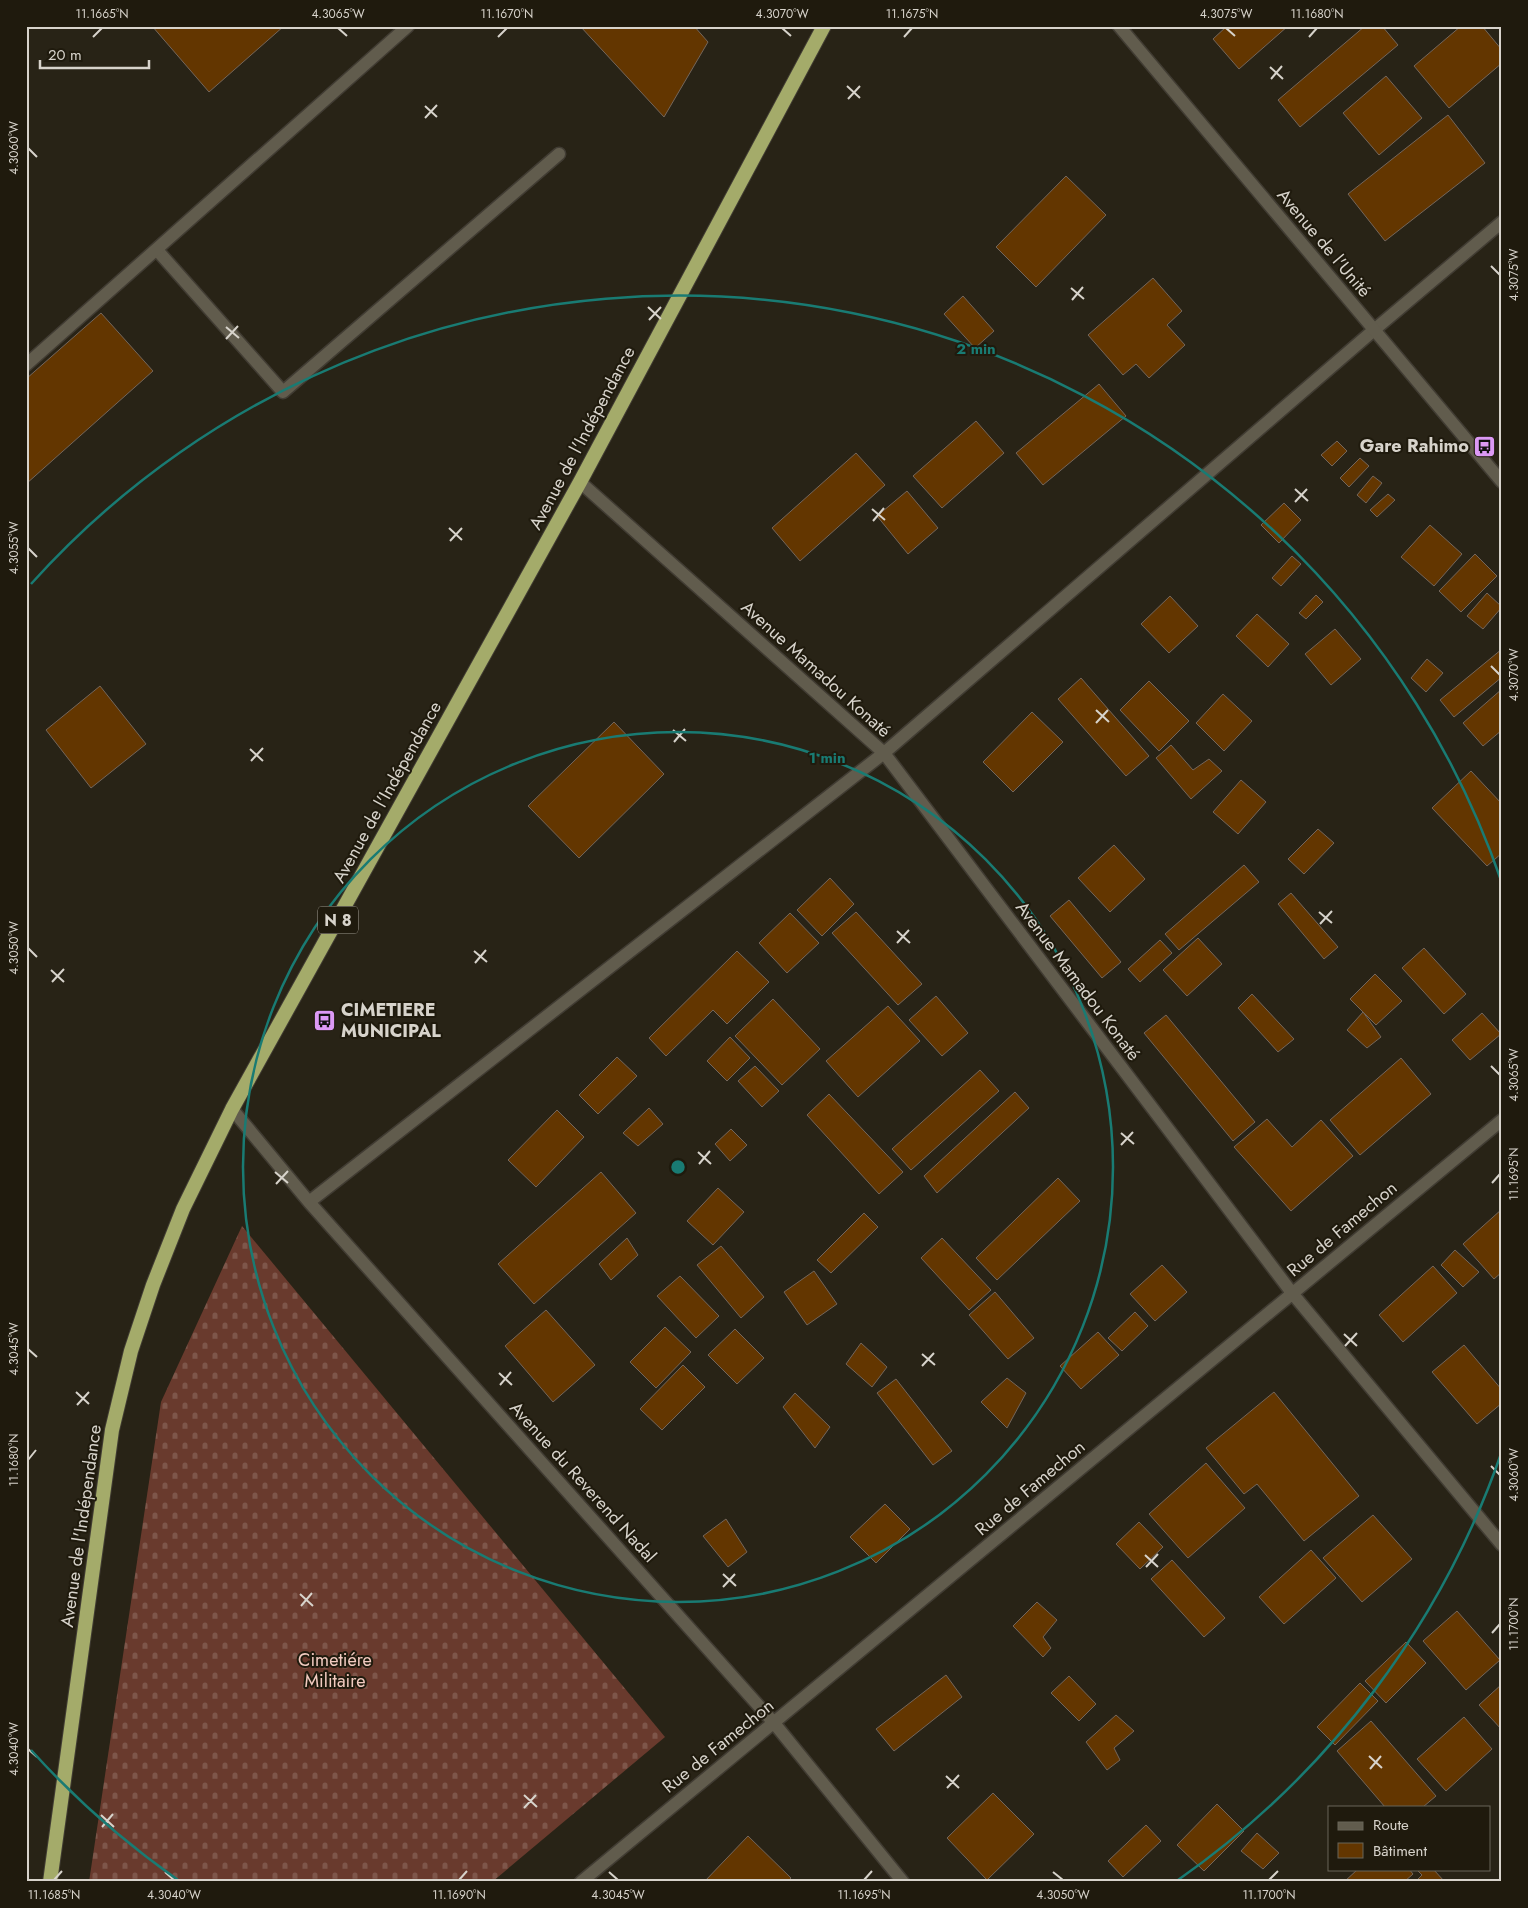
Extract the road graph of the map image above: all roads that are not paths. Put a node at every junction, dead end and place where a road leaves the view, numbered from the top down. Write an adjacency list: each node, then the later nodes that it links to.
1 (408, 26): 6 (street)
2 (824, 26): 9 (highway, Avenue de l'Indépendance / N 8)
3 (1119, 26): 7 (street, Avenue de l'Unité)
4 (558, 154): 6 (street)
5 (1502, 222): 7 (street)
6 (157, 250): 8 (street)
7 (1374, 330): 10 (street, Avenue de l'Unité); 11 (street)
8 (26, 365)
9 (580, 482): 11 (street, Avenue Mamadou Konaté); 12 (highway, Avenue de l'Indépendance / N 8)
10 (1502, 482)
11 (884, 753): 14 (street); 15 (street, Avenue Mamadou Konaté)
12 (232, 1109): 14 (street, Avenue du Reverend Nadal); 18 (highway, Avenue de l'Indépendance / N 8)
13 (1502, 1120): 15 (street, Rue de Famechon)
14 (309, 1202): 17 (street, Avenue du Reverend Nadal)
15 (1292, 1294): 16 (street, Avenue Mamadou Konaté); 17 (street, Rue de Famechon)
16 (1502, 1545)
17 (774, 1723): 19 (street, Rue de Famechon); 20 (street, Avenue du Reverend Nadal)
18 (50, 1882)
19 (581, 1882)
20 (903, 1882)

